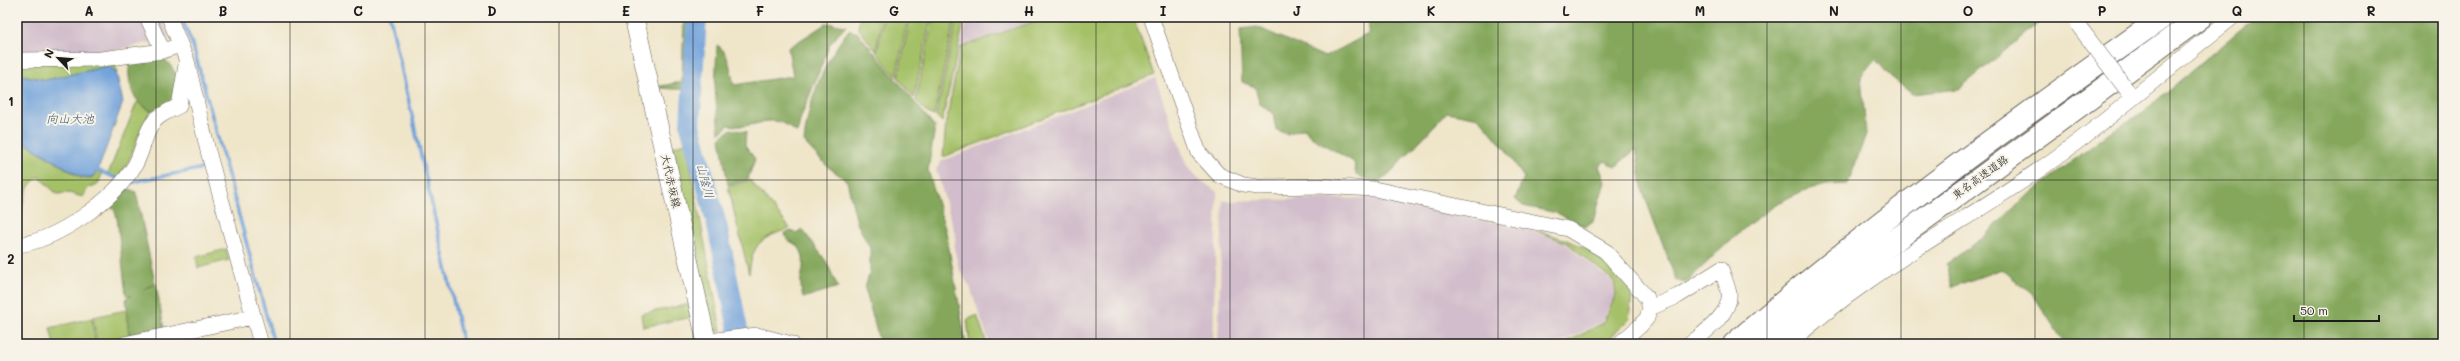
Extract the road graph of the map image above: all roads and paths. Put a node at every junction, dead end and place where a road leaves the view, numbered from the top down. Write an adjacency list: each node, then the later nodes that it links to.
1 (148, 17): 10 (street)
2 (169, 17): 9 (street)
3 (634, 17): 17 (main road, 大代赤坂線)
4 (1151, 17): 15 (street)
5 (2163, 17): 23 (highway, 東名高速道路)
6 (2201, 17): 24 (highway, 東名高速道路)
7 (2232, 17): 13 (street)
8 (2078, 25): 13 (street, bridge)
9 (180, 45): 10 (street); 12 (street)
10 (163, 51): 11 (street)
11 (17, 60)
12 (187, 61): 14 (street); 16 (street)
13 (2130, 94): 25 (street)
14 (17, 245)
15 (1650, 308): 21 (street); 22 (street)
16 (253, 317): 18 (street); 19 (street)
17 (712, 343): 20 (street)
18 (124, 344)
19 (261, 344)
20 (792, 344)
21 (1619, 344)
22 (1690, 344)
23 (1734, 344)
24 (1765, 344)
25 (1788, 344)

